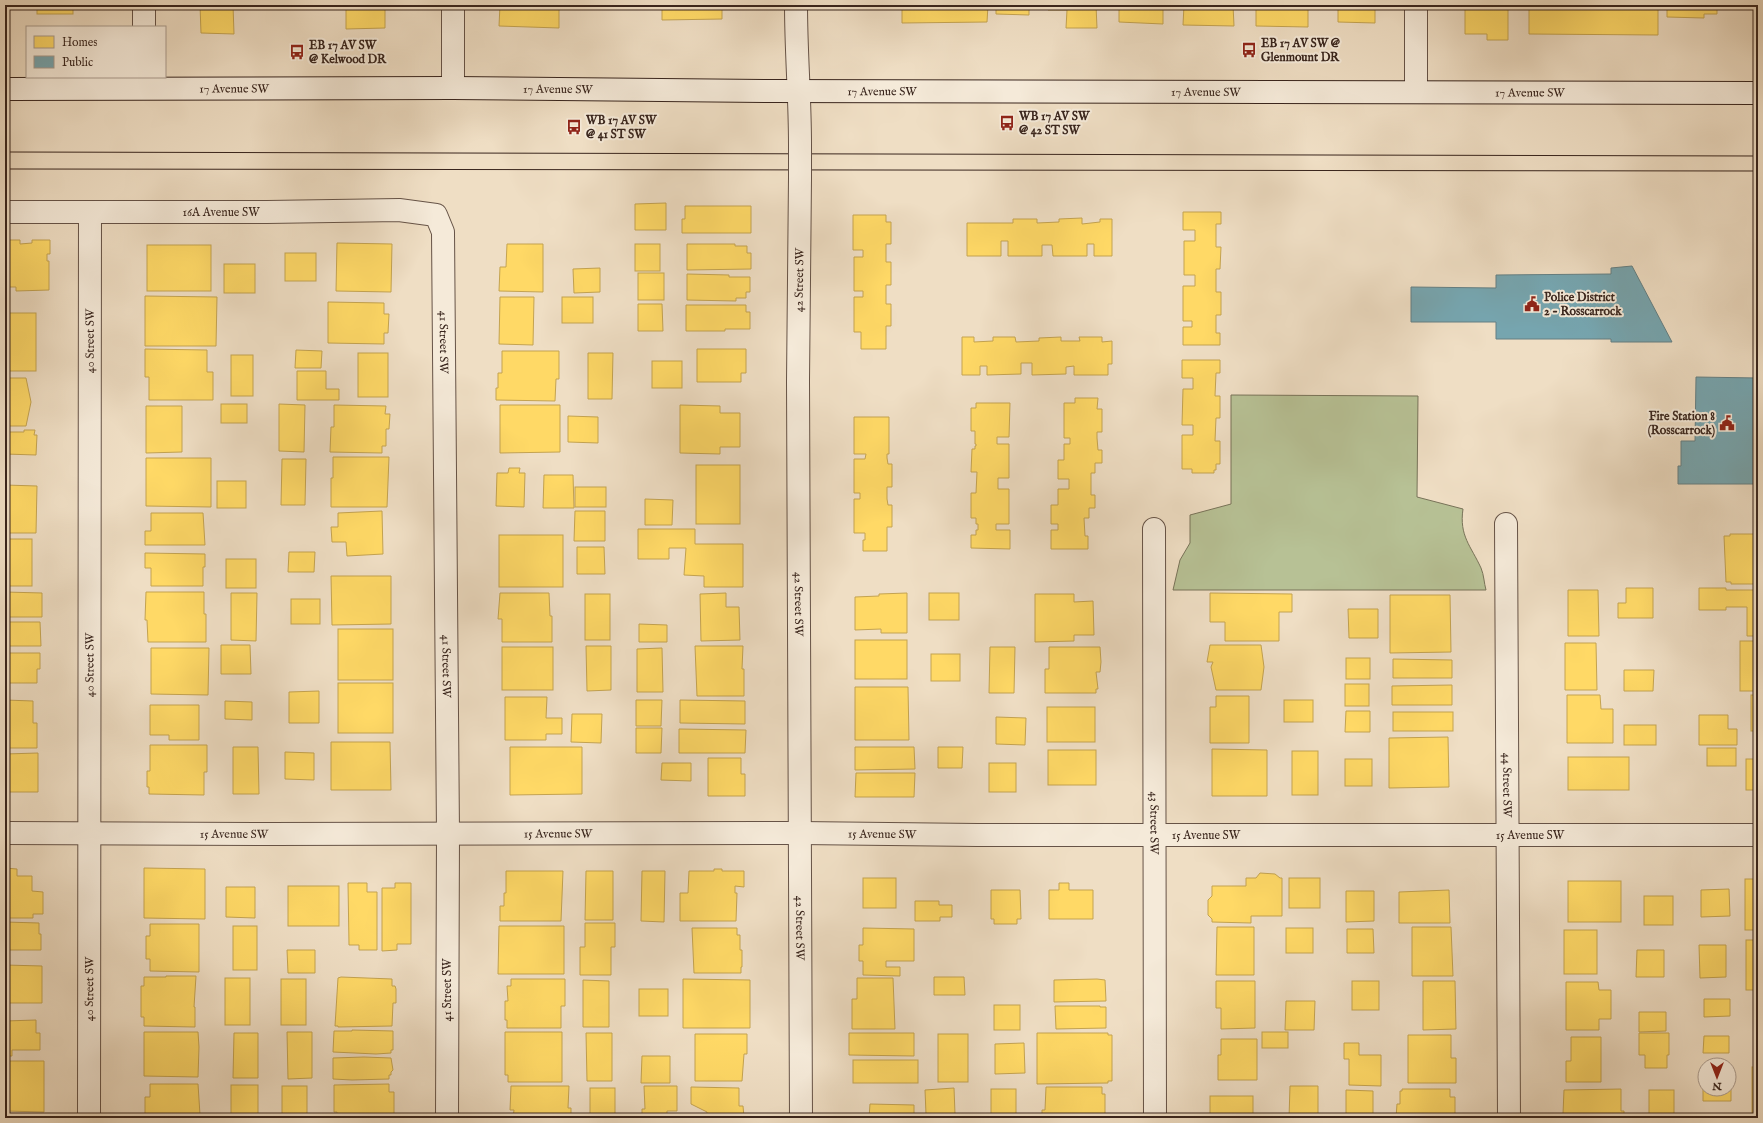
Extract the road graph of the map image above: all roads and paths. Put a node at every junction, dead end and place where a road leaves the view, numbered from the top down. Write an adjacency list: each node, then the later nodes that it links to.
1 (144, 5): 5 (street)
2 (453, 5): 7 (street)
3 (796, 5): 9 (street, 42 Street SW)
4 (1416, 5): 10 (street)
5 (144, 26)
6 (145, 83): 7 (street, 17 Avenue SW); 8 (street, 17 Avenue SW)
7 (453, 88): 9 (street, 17 Avenue SW)
8 (5, 89)
9 (800, 90): 10 (street, 17 Avenue SW); 19 (street, 42 Street SW, bridge)
10 (1416, 92): 11 (street, 17 Avenue SW)
11 (1758, 93)
12 (5, 212): 13 (street, 16A Avenue SW)
13 (90, 212): 14 (street, 16A Avenue SW); 18 (street, 40 Street SW)
14 (436, 215): 20 (street, 41 Street SW)
15 (1506, 524): 22 (street, 44 Street SW)
16 (1154, 529): 21 (street, 43 Street SW)
17 (5, 833): 18 (street, 15 Avenue SW)
18 (89, 833): 20 (street, 15 Avenue SW); 24 (street, 40 Street SW)
19 (800, 833): 20 (street, 15 Avenue SW); 21 (street, 15 Avenue SW); 26 (street, 42 Street SW)
20 (448, 834): 25 (street, 41 Street SW)
21 (1155, 835): 22 (street, 15 Avenue SW); 27 (street, 43 Street SW)
22 (1508, 835): 23 (street, 15 Avenue SW); 28 (street, 44 Street SW)
23 (1758, 835)
24 (89, 1118)
25 (447, 1118)
26 (801, 1118)
27 (1155, 1118)
28 (1509, 1118)

